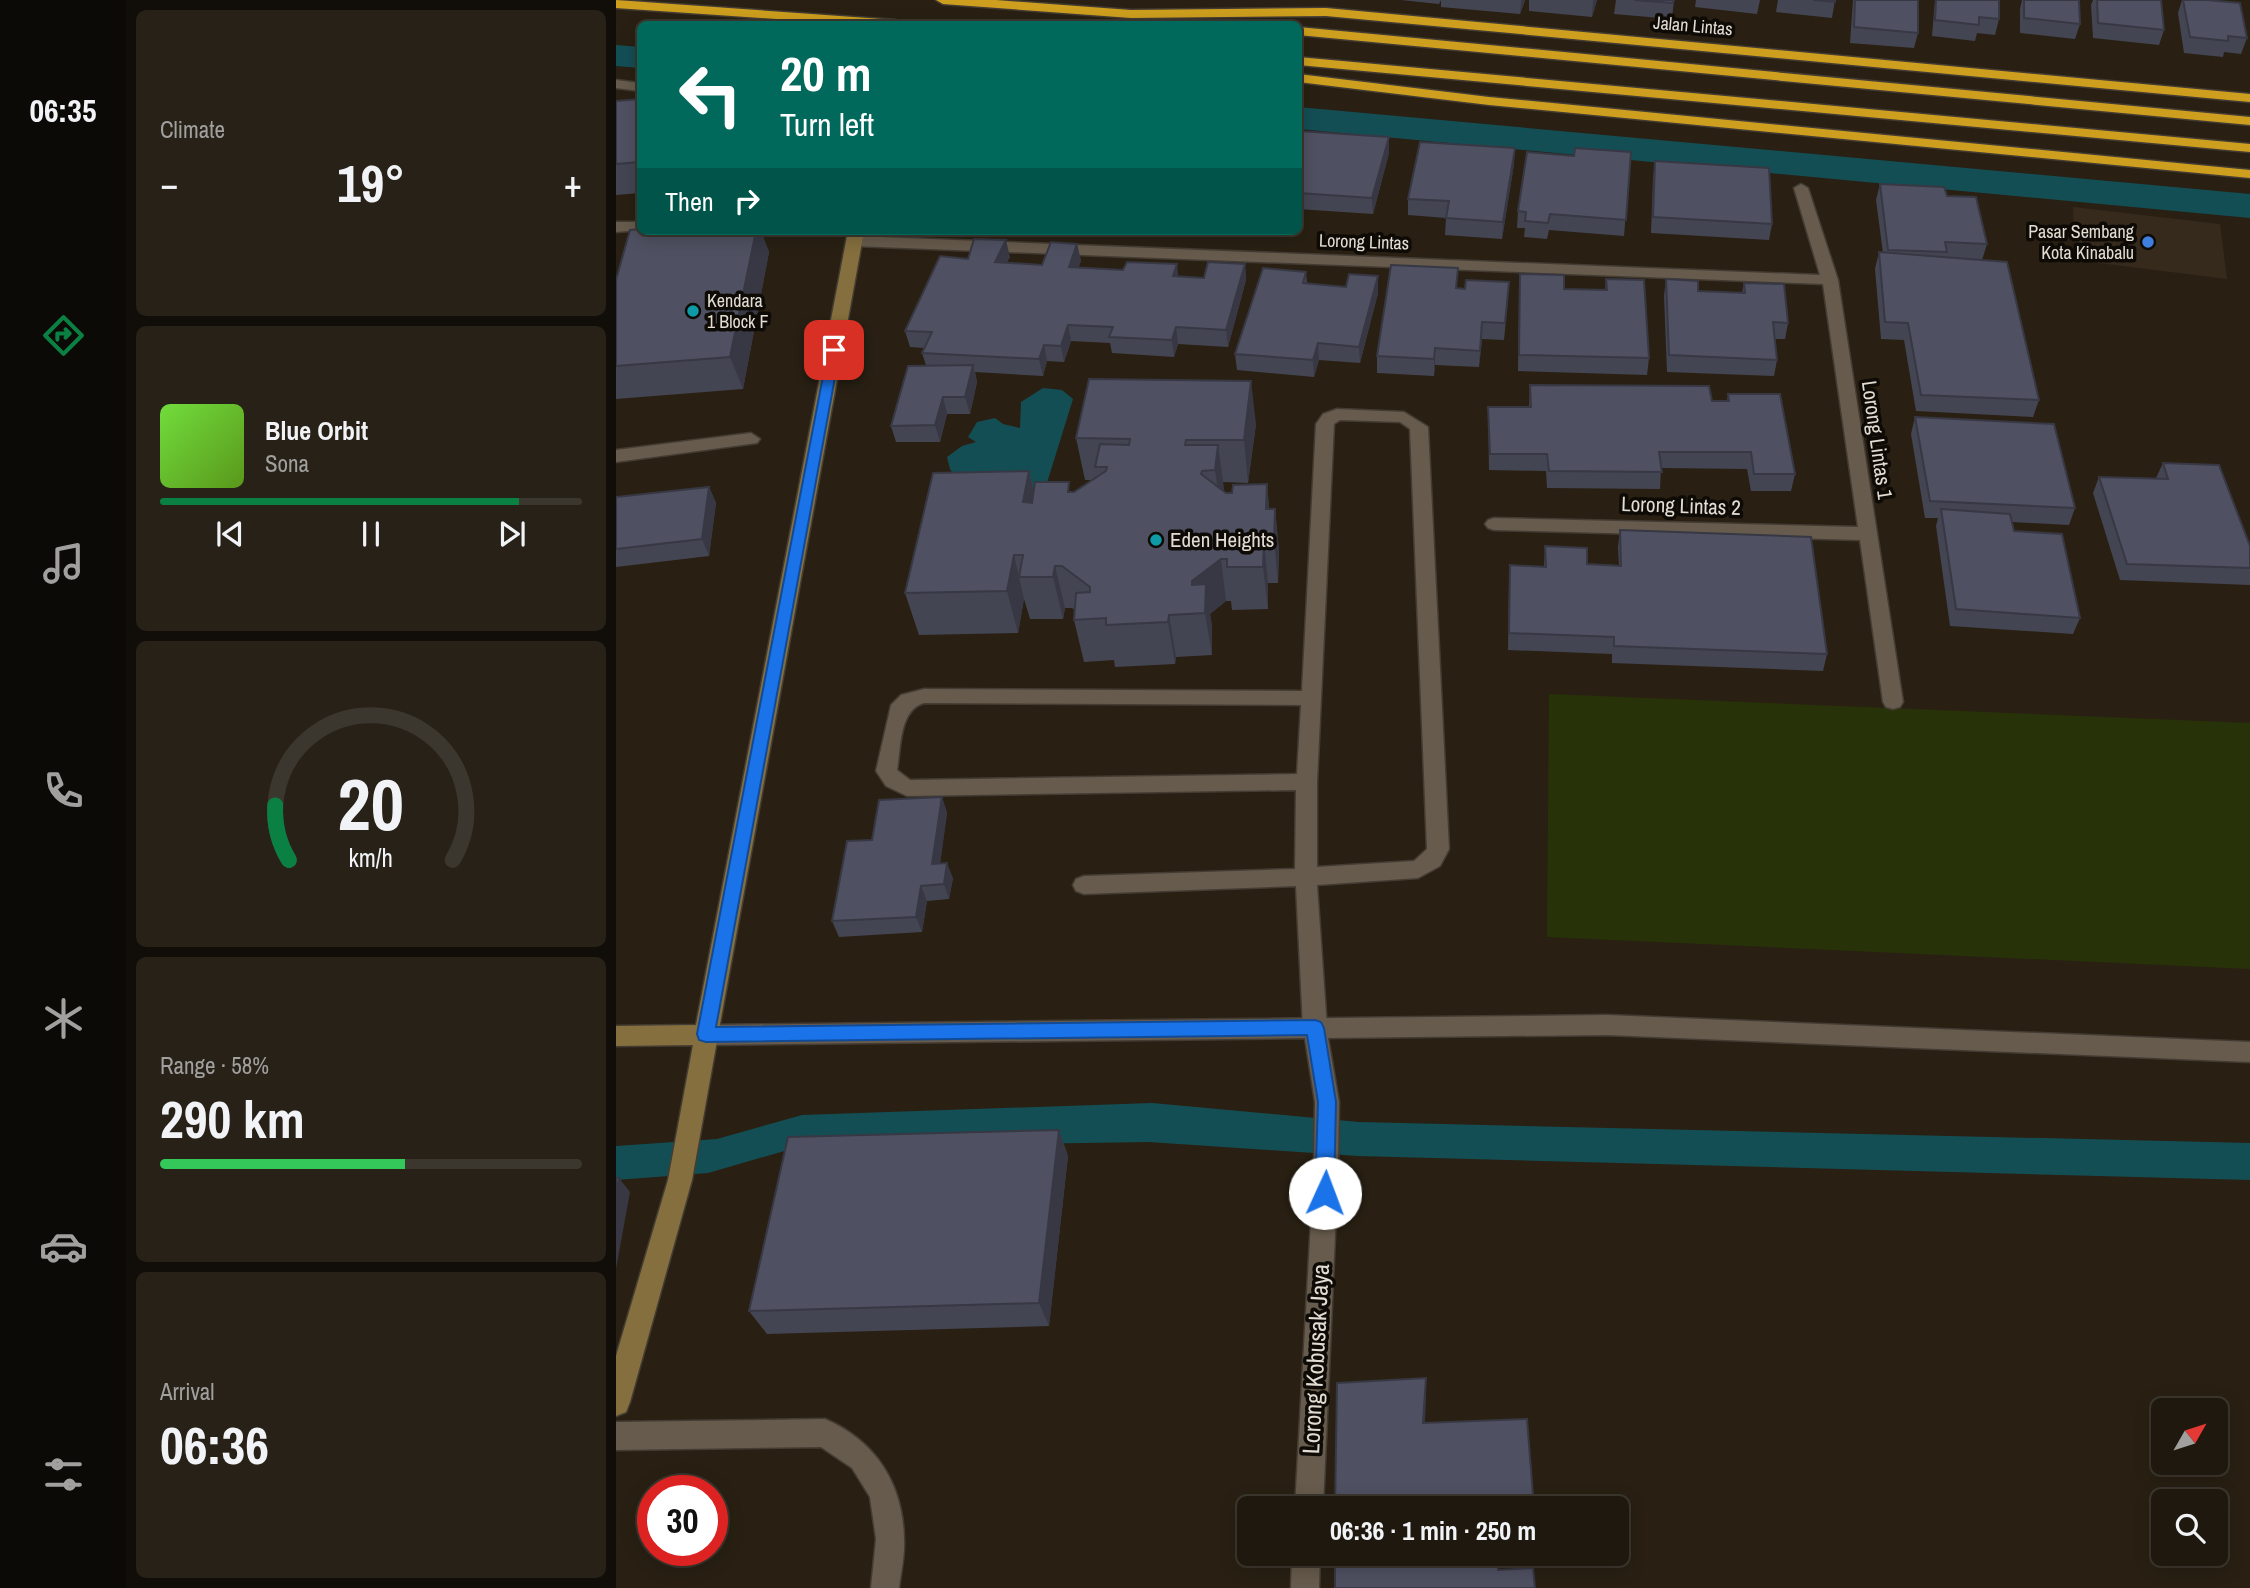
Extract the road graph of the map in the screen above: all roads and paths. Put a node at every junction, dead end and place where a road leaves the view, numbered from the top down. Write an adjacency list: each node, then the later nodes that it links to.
1 (943, 0): 3 (highway, Jalan Lintas)
2 (616, 4): 4 (highway)
3 (1131, 13): 7 (highway, Jalan Lintas); 13 (highway, Jalan Lintas)
4 (725, 14): 5 (highway); 6 (highway)
5 (778, 21)
6 (845, 21)
7 (1210, 21)
8 (1302, 31): 14 (highway)
9 (1302, 61): 15 (highway)
10 (1302, 78): 16 (highway)
11 (616, 84): 12 (street)
12 (637, 86)
13 (2250, 98)
14 (2250, 121)
15 (2250, 148)
16 (2250, 174)
17 (1801, 188): 21 (street, Lorong Lintas 1)
18 (637, 226): 19 (street)
19 (616, 227)
20 (855, 236): 21 (street, Lorong Lintas); 32 (street)
21 (1830, 280): 25 (street, Lorong Lintas 1)
22 (751, 439): 23 (street)
23 (616, 456)
24 (1494, 524): 25 (street, Lorong Lintas 2)
25 (1868, 534): 27 (street, Lorong Lintas 1)
26 (1312, 698): 28 (street, Lorong Kobusak Jaya); 28 (street); 29 (street, Lorong Kobusak Jaya)
27 (1893, 702)
28 (1307, 782): 29 (street, Lorong Kobusak Jaya)
29 (1306, 877): 30 (street); 31 (street, Lorong Kobusak Jaya)
30 (1084, 885)
31 (1315, 1028): 32 (street); 34 (street); 37 (street, Lorong Kobusak Jaya)
32 (706, 1034): 33 (street); 35 (street)
33 (616, 1036)
34 (2250, 1052)
35 (616, 1402)
36 (616, 1436): 39 (street)
37 (1310, 1496)
38 (1305, 1566): 40 (street)
39 (885, 1588)
40 (1304, 1588)

